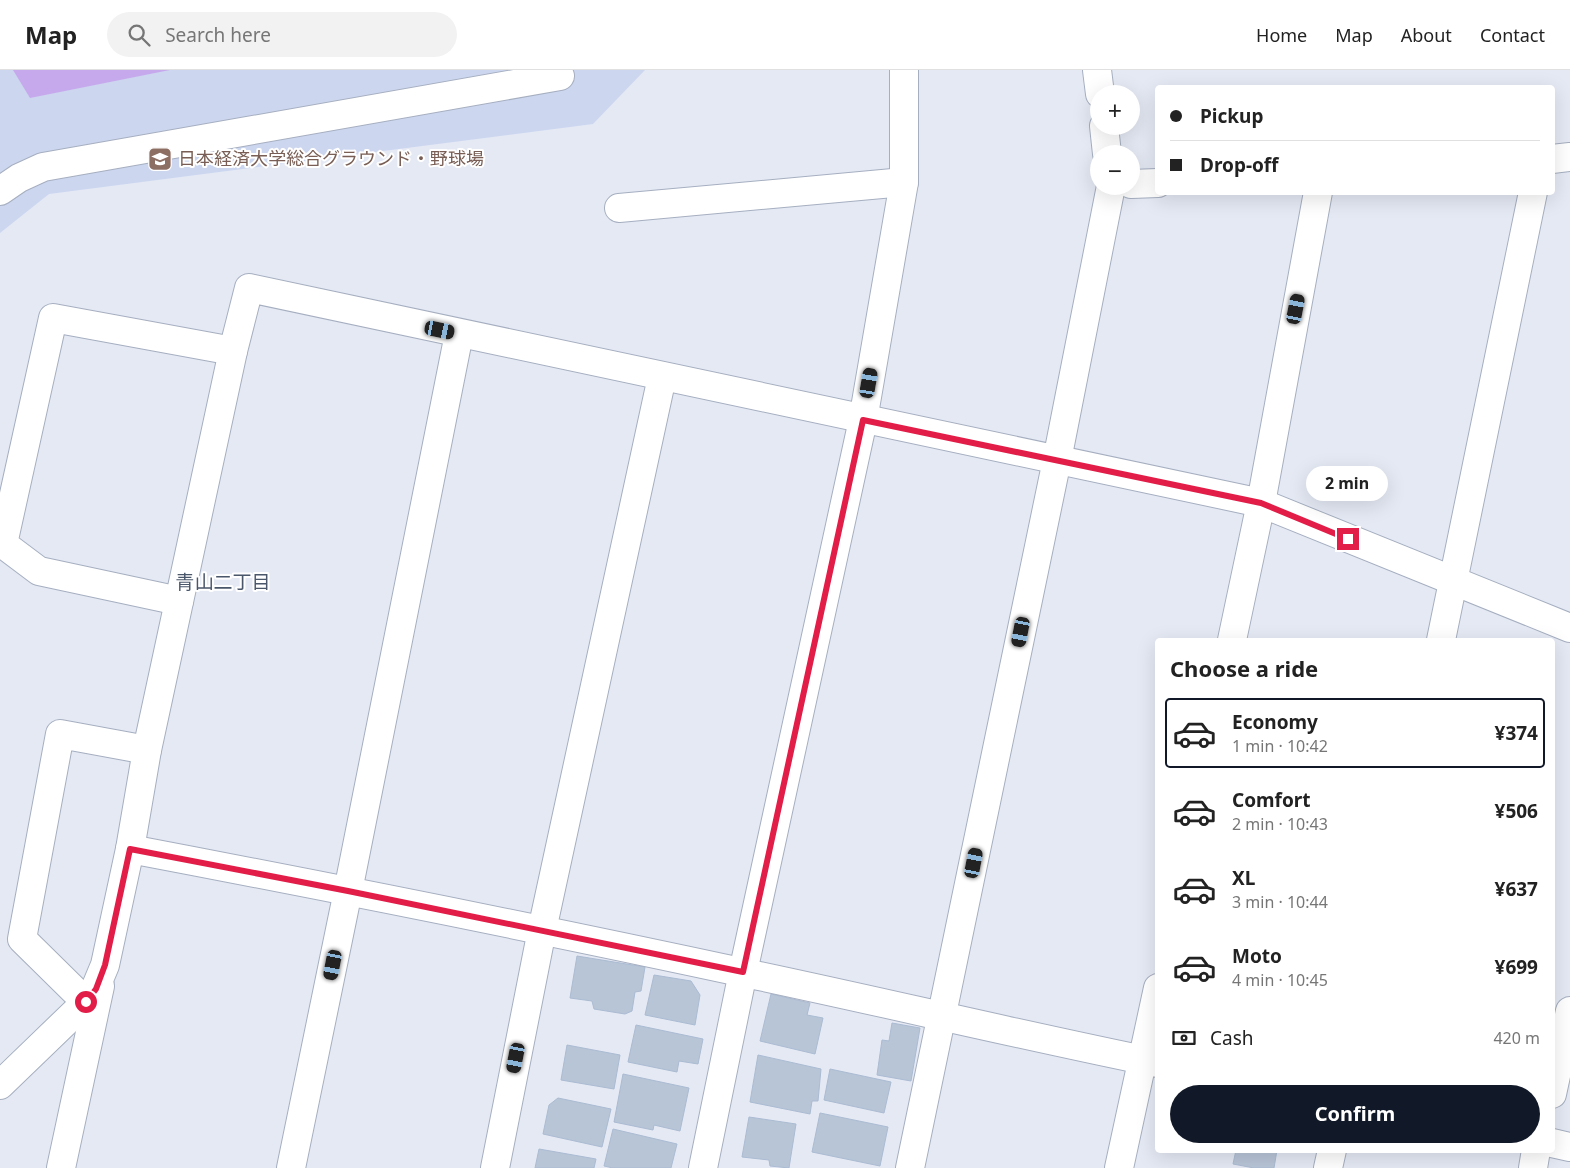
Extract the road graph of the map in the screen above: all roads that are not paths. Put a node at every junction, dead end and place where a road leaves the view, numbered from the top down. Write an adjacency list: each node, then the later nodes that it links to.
1 (904, 70): 7 (street)
2 (1097, 70): 4 (street)
3 (560, 76): 10 (street)
4 (1099, 85)
5 (1570, 157): 6 (street)
6 (1555, 159)
7 (904, 182): 14 (street); 18 (street)
8 (1155, 183): 9 (street)
9 (1140, 184)
10 (0, 191)
11 (1109, 195): 19 (street)
12 (1317, 195): 20 (street)
13 (1532, 195): 21 (street)
14 (619, 208)
15 (459, 334): 16 (street); 17 (street); 28 (street)
16 (233, 351): 22 (street); 22 (street)
17 (662, 377): 18 (street); 29 (street)
18 (863, 420): 19 (street); 31 (street)
19 (1057, 460): 20 (street); 35 (street)
20 (1261, 503): 21 (street); 24 (street)
21 (1453, 581): 23 (street); 25 (street)
22 (179, 601): 26 (street)
23 (1570, 628)
24 (1232, 638)
25 (1441, 638)
26 (147, 750): 27 (street); 32 (street)
27 (130, 849): 28 (street); 30 (street)
28 (348, 891): 29 (street); 44 (street)
29 (542, 930): 31 (street); 45 (street)
30 (105, 965): 32 (street); 43 (street)
31 (743, 972): 35 (street); 46 (street)
32 (86, 1002): 37 (street)
33 (1570, 1011): 38 (street)
34 (1155, 1015): 36 (street)
35 (943, 1016): 36 (street); 47 (street)
36 (1150, 1061): 48 (street)
37 (2, 1080)
38 (1555, 1080)
39 (1555, 1144): 40 (street)
40 (1570, 1146)
41 (1331, 1153): 49 (street)
42 (1536, 1153): 50 (street)
43 (61, 1168)
44 (291, 1168)
45 (495, 1168)
46 (703, 1168)
47 (910, 1168)
48 (1119, 1168)
49 (1328, 1168)
50 (1533, 1168)

